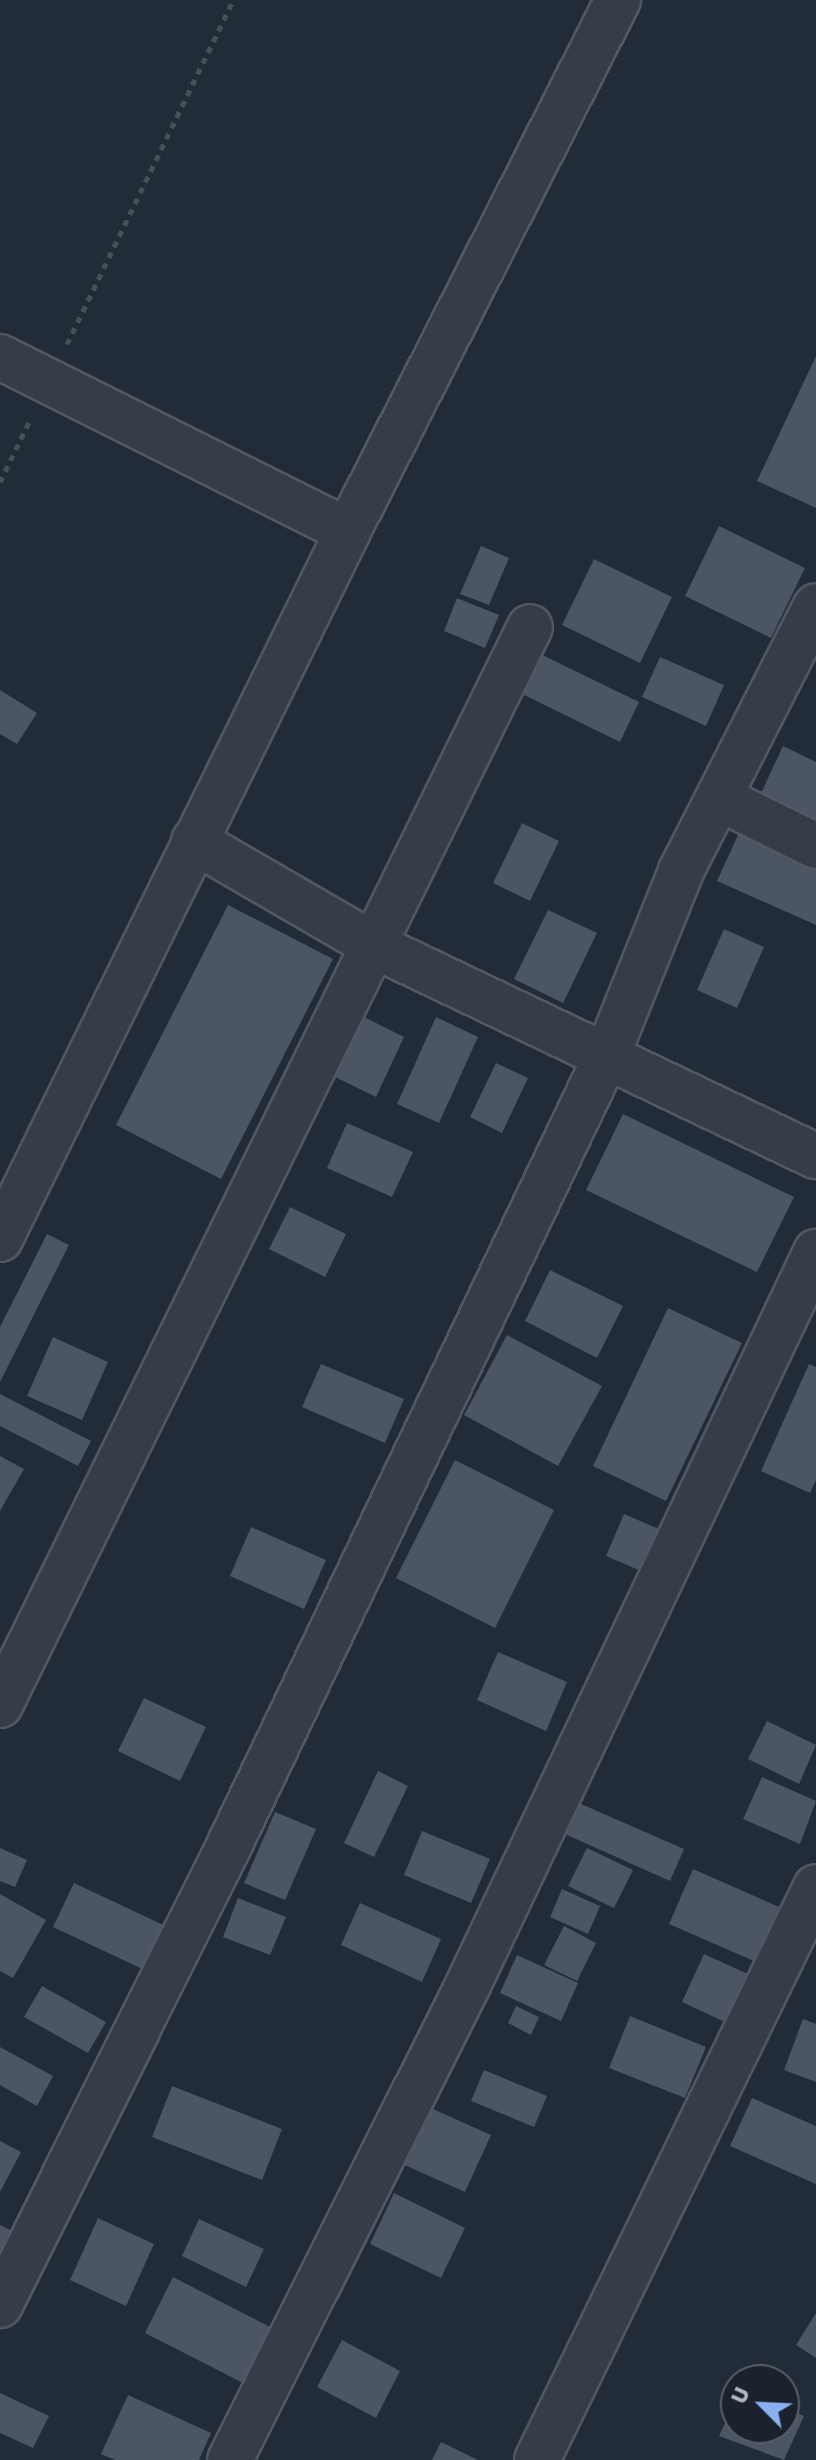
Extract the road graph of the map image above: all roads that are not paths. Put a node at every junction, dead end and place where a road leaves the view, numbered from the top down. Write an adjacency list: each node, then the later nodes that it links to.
1 (618, 0): 3 (street)
2 (0, 357): 3 (street)
3 (348, 531): 7 (street)
4 (816, 606): 6 (street)
5 (530, 627): 9 (street)
6 (721, 799): 8 (street); 10 (street)
7 (194, 841): 9 (street); 12 (street)
8 (816, 846)
9 (375, 946): 10 (street); 14 (street)
10 (608, 1053): 11 (street); 16 (street)
11 (816, 1156)
12 (0, 1239)
13 (816, 1252): 17 (street)
14 (0, 1705)
15 (816, 1887): 18 (street)
16 (0, 2305)
17 (230, 2460)
18 (537, 2460)

